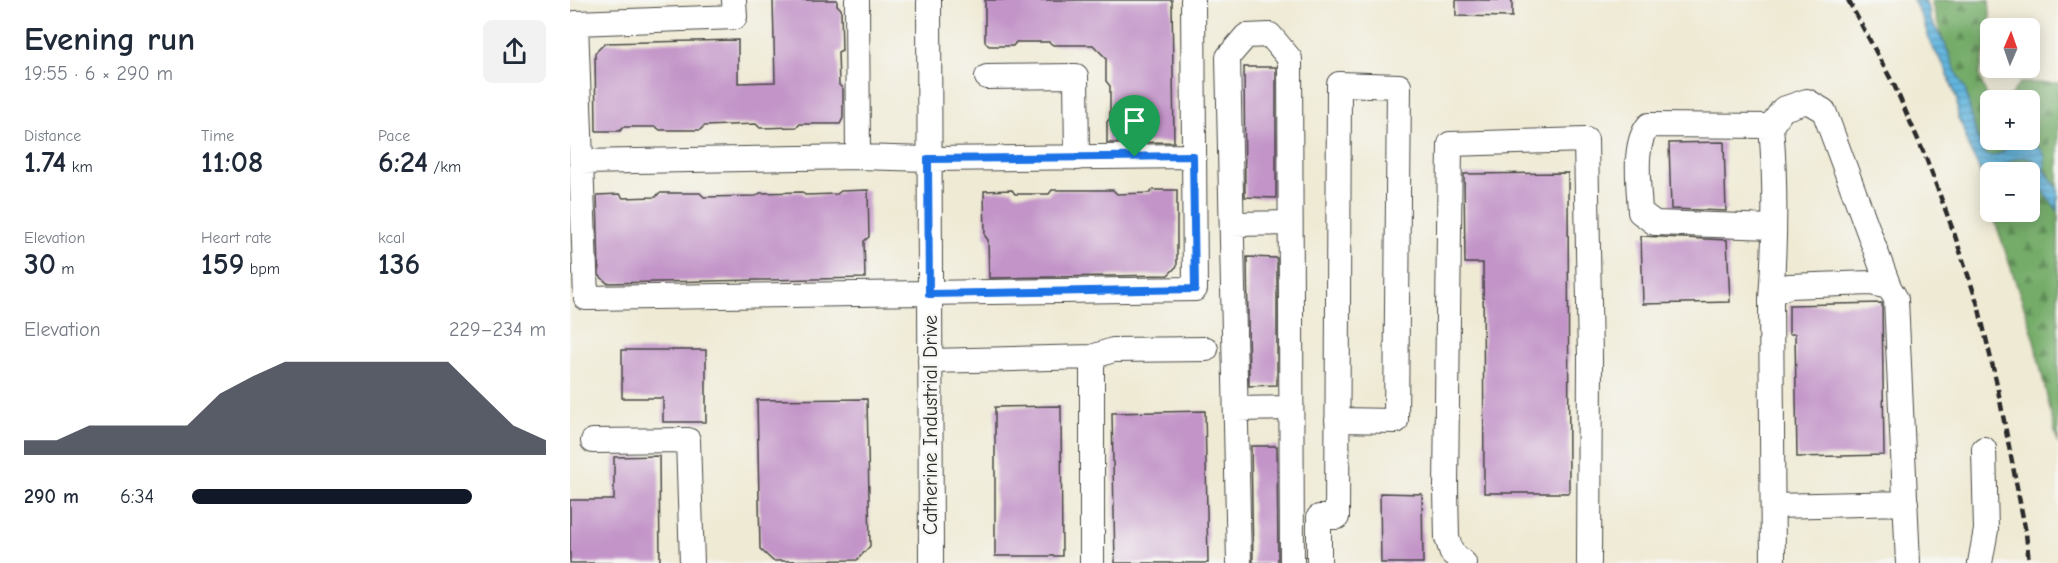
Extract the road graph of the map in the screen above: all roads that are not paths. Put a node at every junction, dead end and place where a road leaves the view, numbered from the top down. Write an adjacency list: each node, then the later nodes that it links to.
1 (734, 0): 11 (street)
2 (857, 0): 8 (street)
3 (929, 0): 10 (street, Catherine Industrial Drive)
4 (1192, 0): 7 (street)
5 (987, 77): 9 (street)
6 (1771, 126): 14 (street); 14 (street); 15 (street)
7 (1193, 156): 9 (street); 16 (street)
8 (858, 157): 10 (street); 11 (street)
9 (1077, 158): 10 (street)
10 (928, 159): 16 (street, Catherine Industrial Drive)
11 (581, 162): 16 (street)
12 (1290, 223): 13 (street); 13 (street); 21 (street)
13 (1232, 224): 22 (street)
14 (1773, 226): 17 (street)
15 (1889, 287): 17 (street); 26 (street)
16 (929, 294): 20 (street, Catherine Industrial Drive)
17 (1771, 299): 27 (street)
18 (1206, 349): 19 (street)
19 (1092, 357): 20 (street); 30 (street)
20 (930, 361): 29 (street, Catherine Industrial Drive)
21 (1291, 408): 22 (street); 32 (street)
22 (1236, 409): 31 (street)
23 (1337, 420): 23 (street); 33 (street)
24 (593, 441): 28 (street)
25 (1984, 449): 38 (street)
26 (1906, 503): 27 (street); 37 (street)
27 (1773, 506): 36 (street)
28 (692, 563)
29 (931, 563)
30 (1092, 563)
31 (1239, 563)
32 (1292, 563)
33 (1319, 563)
34 (1464, 563): 35 (street)
35 (1589, 563)
36 (1773, 563)
37 (1908, 563)
38 (1980, 563)

